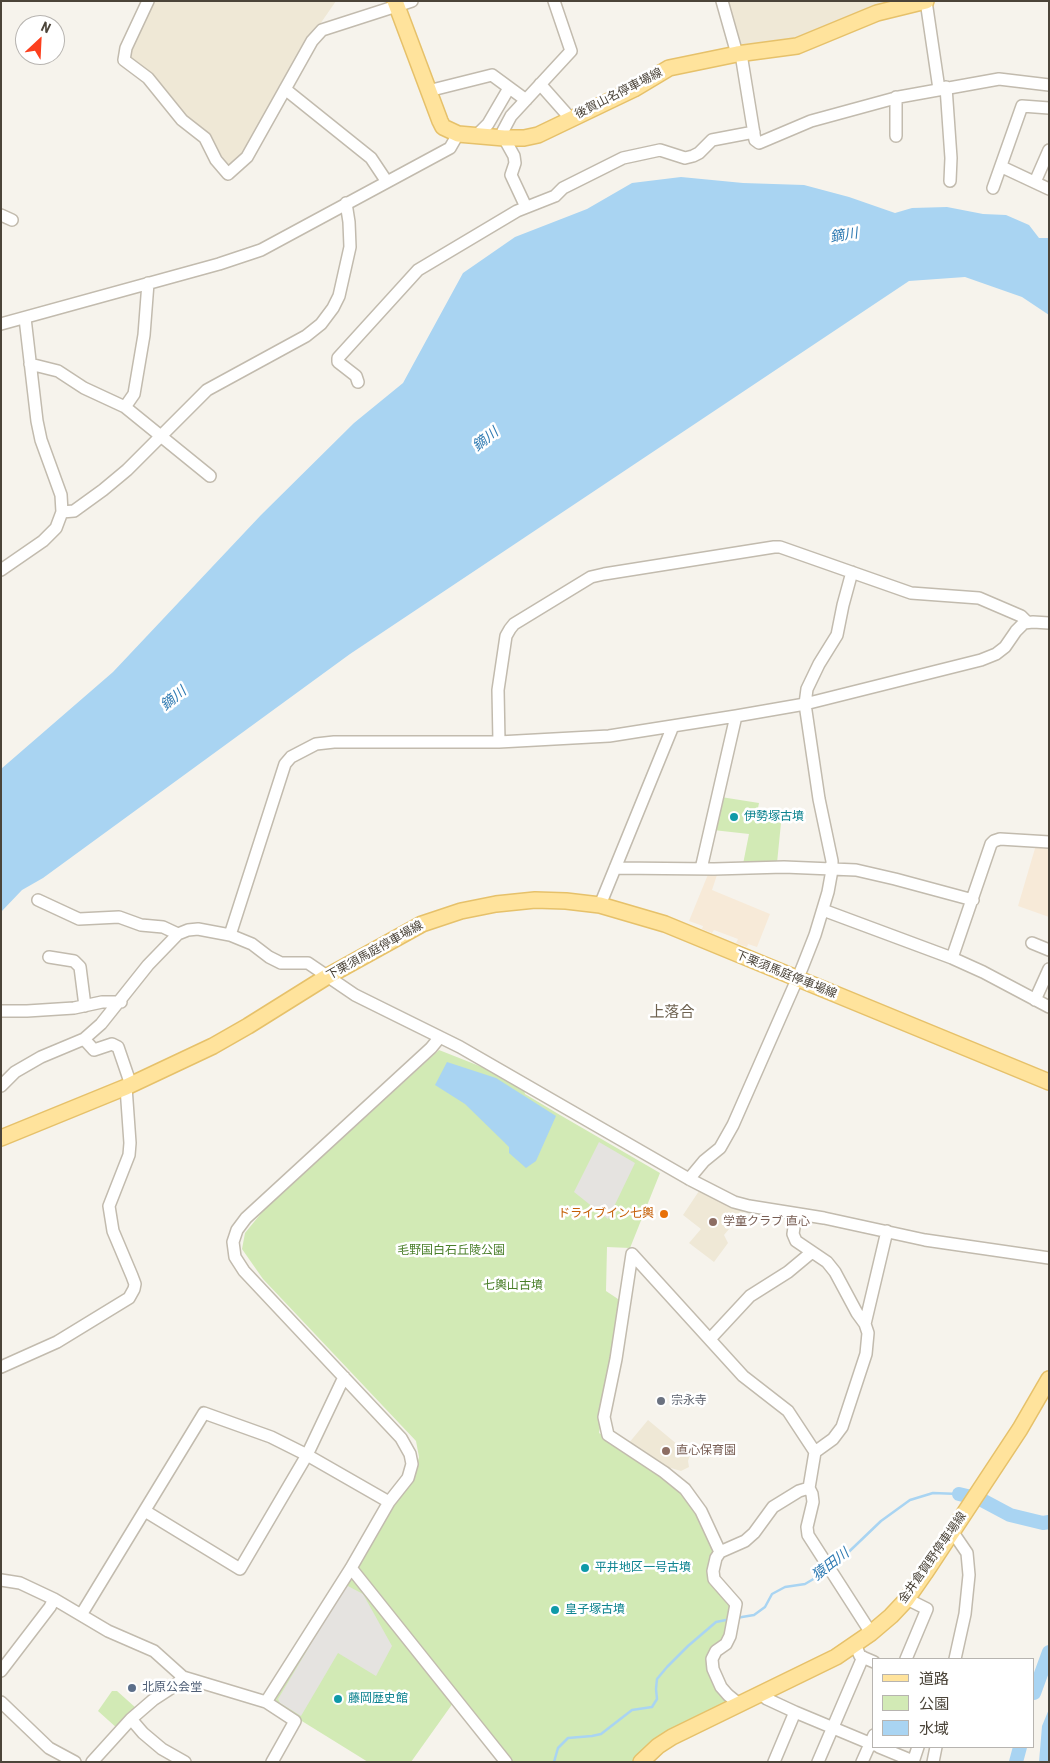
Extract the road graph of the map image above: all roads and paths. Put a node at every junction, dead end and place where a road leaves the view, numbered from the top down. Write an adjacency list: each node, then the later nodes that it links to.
1 (148, 1): 12 (street)
2 (412, 1): 6 (street)
3 (554, 1): 8 (street)
4 (722, 1): 7 (street)
5 (926, 1): 7 (main road, 後賀山名停車場線); 11 (street)
6 (396, 4): 12 (street); 13 (main road)
7 (738, 54): 17 (main road, 後賀山名停車場線); 18 (street)
8 (540, 84): 15 (street); 17 (street)
9 (1049, 85): 11 (street)
10 (509, 88): 13 (street); 15 (street); 20 (street)
11 (943, 88): 14 (street); 25 (street)
12 (285, 89): 26 (street)
13 (428, 91): 19 (main road)
14 (896, 97): 18 (street); 21 (street)
15 (526, 100): 22 (street)
16 (1049, 108): 24 (street)
17 (571, 119): 22 (main road, 後賀山名停車場線)
18 (754, 132): 31 (street)
19 (458, 134): 20 (main road, 後賀山名停車場線); 26 (street)
20 (476, 136): 22 (main road, 後賀山名停車場線)
21 (896, 136)
22 (504, 138): 31 (street)
23 (1049, 150): 27 (street)
24 (1002, 167): 27 (street); 28 (street)
25 (950, 181)
26 (386, 182): 30 (street)
27 (1035, 182): 29 (street)
28 (993, 188)
29 (1049, 189)
30 (346, 203): 32 (street); 38 (street)
31 (526, 207): 36 (street)
32 (148, 284): 33 (street); 37 (street)
33 (25, 318): 34 (street); 35 (street)
34 (1, 324)
35 (30, 364): 37 (street); 40 (street)
36 (358, 382)
37 (125, 407): 38 (street)
38 (161, 436): 39 (street); 40 (street)
39 (210, 476)
40 (62, 512): 41 (street)
41 (1, 570)
42 (852, 572): 43 (street); 45 (street); 48 (street)
43 (1026, 622): 44 (street); 45 (street)
44 (1049, 623)
45 (805, 704): 46 (street); 52 (street)
46 (736, 716): 47 (street); 51 (street)
47 (673, 726): 48 (street); 50 (street)
48 (499, 742): 58 (street)
49 (1049, 842): 54 (street)
50 (615, 868): 51 (street); 55 (street)
51 (701, 869): 52 (street)
52 (832, 870): 54 (street); 56 (street)
53 (38, 900): 57 (street)
54 (973, 900): 62 (street)
55 (600, 905): 64 (main road, 下栗須馬庭停車場線); 65 (main road, 下栗須馬庭停車場線)
56 (823, 910): 62 (street); 65 (street)
57 (178, 934): 58 (street); 67 (street)
58 (230, 936): 64 (street)
59 (1032, 943): 60 (street)
60 (1049, 950)
61 (49, 958): 68 (street)
62 (952, 958): 66 (street)
63 (1049, 969): 66 (street)
64 (328, 976): 71 (street); 75 (main road, 下栗須馬庭停車場線)
65 (797, 980): 73 (main road, 下栗須馬庭停車場線); 77 (street)
66 (1035, 1000): 69 (street)
67 (121, 1002): 68 (street); 72 (street)
68 (85, 1006): 70 (street)
69 (1049, 1007)
70 (1, 1011)
71 (440, 1037): 77 (street); 85 (street)
72 (84, 1039): 74 (street); 75 (street)
73 (1048, 1079)
74 (1, 1086)
75 (129, 1086): 76 (main road, 下栗須馬庭停車場線); 84 (street)
76 (1, 1138)
77 (689, 1179): 78 (street)
78 (796, 1214): 79 (street); 80 (street)
79 (888, 1231): 81 (street); 82 (street)
80 (812, 1252): 82 (street); 83 (street)
81 (1049, 1258)
82 (865, 1324): 87 (street)
83 (710, 1339): 87 (street); 93 (street)
84 (1, 1366)
85 (344, 1377): 88 (street); 90 (street)
86 (1049, 1379): 92 (main road, 金井倉賀野停車場線)
87 (815, 1452): 89 (street)
88 (307, 1455): 90 (street); 91 (street); 91 (street)
89 (809, 1488): 93 (street); 99 (street)
90 (389, 1502): 94 (street)
91 (145, 1511): 98 (street)
92 (952, 1531): 97 (main road, 金井倉賀野停車場線); 102 (street)
93 (720, 1552): 108 (street)
94 (351, 1568): 107 (street); 122 (street)
95 (1, 1580): 96 (street)
96 (54, 1599): 98 (street); 103 (street)
97 (907, 1599): 99 (main road, 金井倉賀野停車場線); 101 (street)
98 (82, 1614): 104 (street)
99 (871, 1633): 100 (main road, 金井倉賀野停車場線)
100 (864, 1655): 105 (main road, 金井倉賀野停車場線); 111 (street)
101 (906, 1658)
102 (955, 1658)
103 (1, 1672)
104 (183, 1677): 107 (street); 110 (street)
105 (761, 1694): 108 (main road, 金井倉賀野停車場線); 109 (street)
106 (1, 1702): 117 (street)
107 (266, 1702): 121 (street)
108 (739, 1704): 123 (main road, 金井倉賀野停車場線)
109 (795, 1712): 111 (street); 124 (street)
110 (132, 1718): 119 (street); 120 (street)
111 (833, 1728): 112 (street); 125 (street)
112 (872, 1741)
113 (872, 1745): 126 (street)
114 (886, 1748): 118 (street)
115 (918, 1748): 118 (street)
116 (936, 1748): 127 (street)
117 (71, 1761)
118 (913, 1761)
119 (92, 1762)
120 (185, 1762)
121 (272, 1762)
122 (506, 1762)
123 (641, 1762)
124 (774, 1762)
125 (818, 1762)
126 (862, 1762)
127 (933, 1762)

